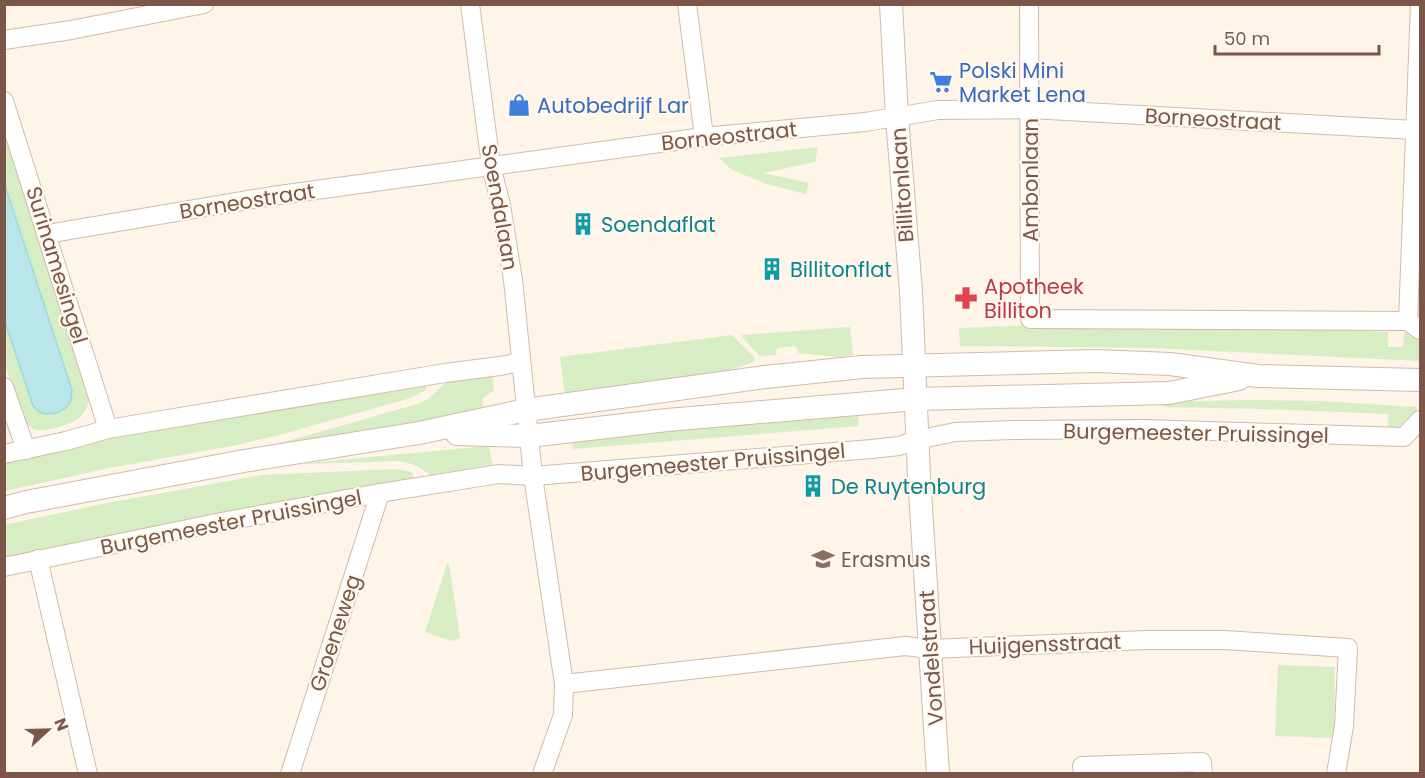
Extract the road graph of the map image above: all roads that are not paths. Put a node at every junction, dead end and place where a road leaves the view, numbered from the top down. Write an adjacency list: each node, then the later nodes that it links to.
1 (204, 4): 7 (street)
2 (470, 4): 13 (street, Soendalaan)
3 (687, 4): 12 (street)
4 (891, 4): 10 (street, Billitonlaan)
5 (1029, 4): 9 (street, Ambonlaan)
6 (1420, 4): 11 (street)
7 (4, 40)
8 (4, 101): 14 (street, Surinamesingel)
9 (1030, 109): 10 (street, Borneostraat); 11 (street, Borneostraat); 15 (street, Ambonlaan)
10 (897, 117): 12 (street, Borneostraat); 17 (street, Billitonlaan)
11 (1415, 130): 15 (street)
12 (704, 137): 13 (street, Borneostraat)
13 (490, 166): 14 (street, Borneostraat); 16 (street, Soendalaan)
14 (47, 234): 24 (street, Surinamesingel)
15 (1414, 325)
16 (521, 362): 22 (street, Soendalaan); 24 (street)
17 (914, 366): 18 (street, Burgemeester Pruissingel); 21 (street, Billitonlaan); 22 (street, Burgemeester Pruissingel)
18 (1258, 376): 19 (street, Burgemeester Pruissingel); 21 (street, Burgemeester Pruissingel)
19 (1420, 380)
20 (4, 387): 28 (street)
21 (916, 399): 26 (street, Burgemeester Pruissingel); 27 (street, Vondelstraat)
22 (526, 410): 25 (street, Burgemeester Pruissingel); 26 (street, Soendalaan)
23 (1420, 420): 27 (street, Burgemeester Pruissingel)
24 (108, 429): 28 (street)
25 (419, 433): 26 (street, Burgemeester Pruissingel); 32 (street, Burgemeester Pruissingel)
26 (529, 436): 30 (street, Soendalaan)
27 (917, 440): 30 (street, Burgemeester Pruissingel); 35 (street, Vondelstraat)
28 (26, 450): 29 (street)
29 (4, 454)
30 (533, 476): 31 (street, Burgemeester Pruissingel); 36 (street, Soendalaan)
31 (380, 493): 33 (street, Burgemeester Pruissingel); 38 (street, Groeneweg)
32 (4, 508)
33 (38, 559): 34 (street, Burgemeester Pruissingel); 37 (street)
34 (4, 567)
35 (931, 649): 36 (street, Huijgensstraat); 40 (street, Vondelstraat); 43 (street, Huijgensstraat)
36 (564, 684): 39 (street, Soendalaan)
37 (88, 774)
38 (290, 774)
39 (542, 774)
40 (939, 774)
41 (1083, 774): 42 (street)
42 (1203, 774)
43 (1336, 774)

